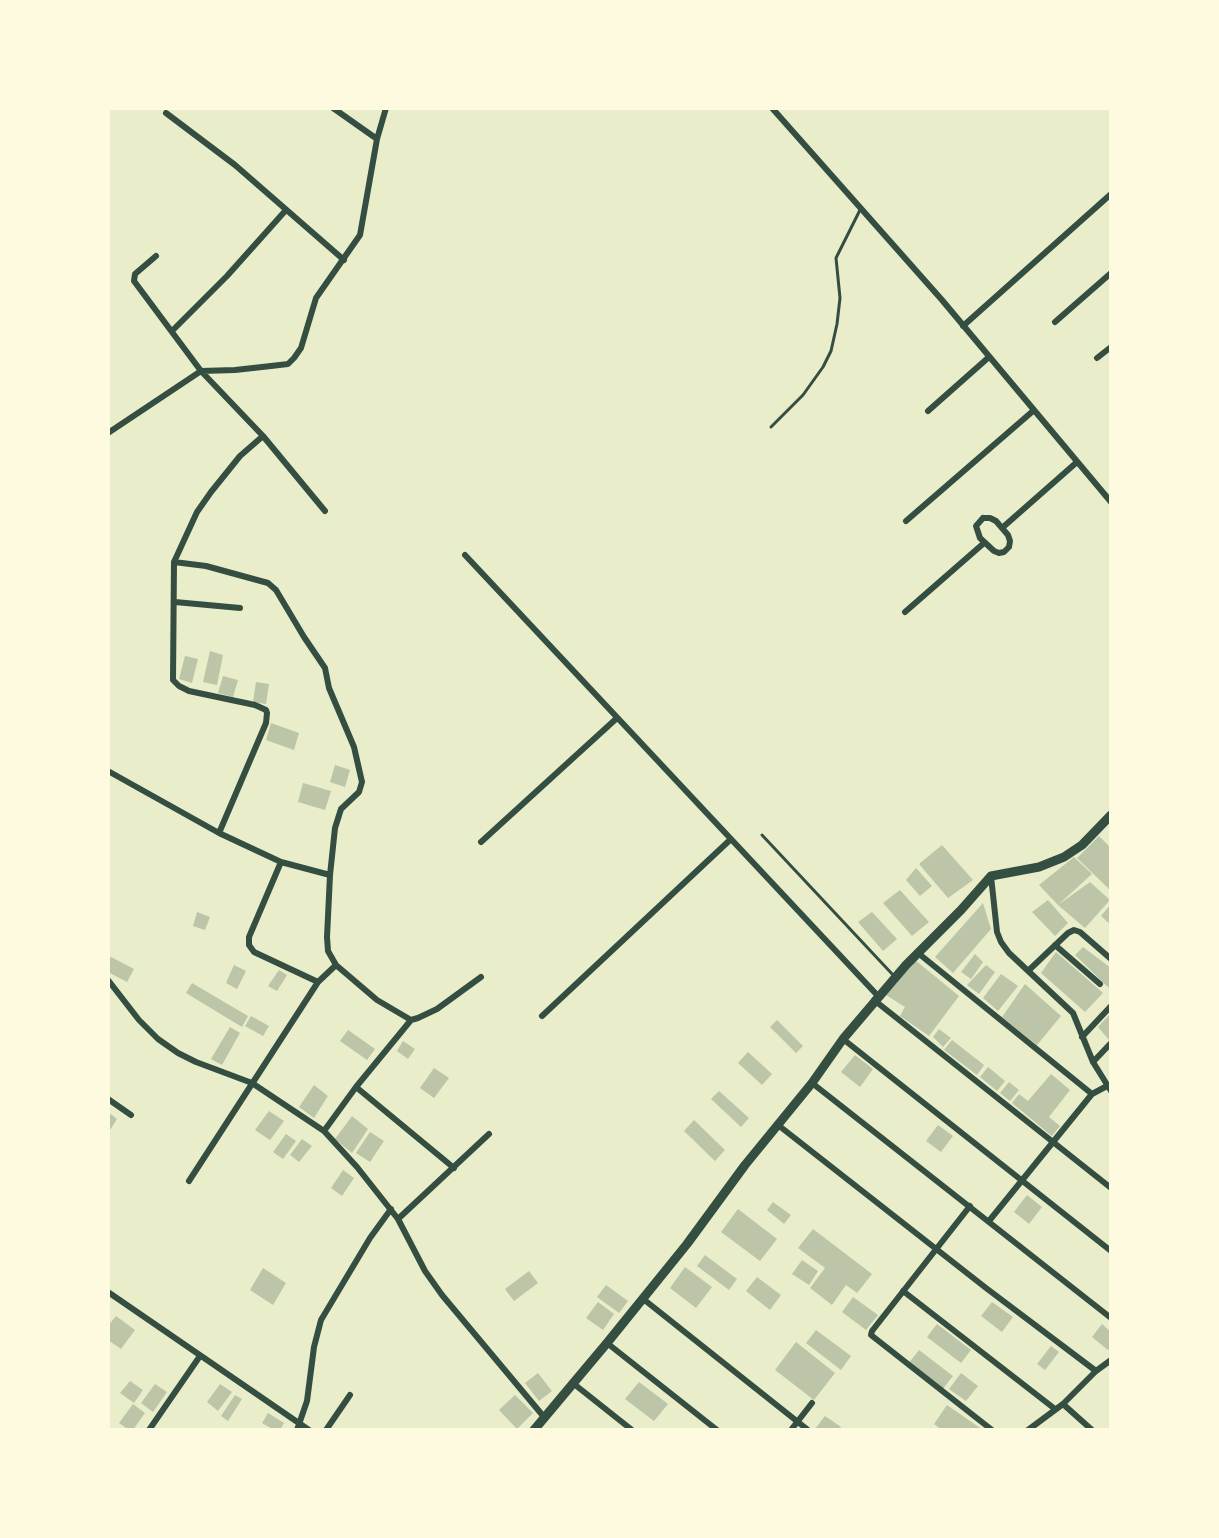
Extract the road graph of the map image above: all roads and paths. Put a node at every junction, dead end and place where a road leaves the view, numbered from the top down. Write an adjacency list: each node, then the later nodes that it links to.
1 (333, 108): 5 (street)
2 (386, 108): 5 (street)
3 (774, 109): 7 (street)
4 (166, 113): 8 (street)
5 (377, 139): 10 (street)
6 (1111, 194): 13 (street)
7 (861, 208): 13 (street); 21 (lane)
8 (286, 210): 10 (street); 14 (street)
9 (156, 256): 14 (street)
10 (344, 260): 18 (street)
11 (1111, 273): 12 (street)
12 (1055, 322)
13 (963, 326): 16 (street)
14 (172, 331): 18 (street)
15 (1111, 347): 17 (street)
16 (989, 357): 19 (street); 20 (street)
17 (1097, 358)
18 (201, 371): 22 (street); 23 (street)
19 (928, 411)
20 (1033, 411): 24 (street); 27 (street)
21 (771, 427)
22 (108, 433)
23 (263, 436): 26 (street); 31 (street)
24 (1077, 462): 25 (street); 28 (street)
25 (1111, 502)
26 (326, 511)
27 (906, 521)
28 (1002, 528): 29 (street); 29 (street)
29 (984, 543): 34 (street)
30 (465, 555): 35 (street)
31 (174, 562): 32 (street); 43 (street)
32 (175, 602): 33 (street); 38 (street)
33 (240, 608)
34 (905, 612)
35 (617, 718): 40 (street); 41 (street)
36 (108, 771): 38 (street)
37 (1111, 815): 44 (main road)
38 (219, 832): 42 (street)
39 (762, 836): 51 (lane)
40 (731, 839): 55 (street); 57 (street)
41 (481, 843)
42 (281, 862): 43 (street); 53 (street)
43 (330, 875): 48 (street)
44 (991, 876): 46 (main road); 49 (street)
45 (1055, 945): 47 (street); 49 (street); 54 (street)
46 (918, 952): 51 (main road); 67 (street)
47 (1111, 959)
48 (336, 965): 53 (street); 58 (street)
49 (1028, 971): 59 (street)
50 (481, 977): 58 (street)
51 (895, 977): 55 (main road)
52 (108, 980): 63 (street)
53 (318, 982): 63 (street)
54 (1100, 984)
55 (876, 998): 60 (main road); 73 (street)
56 (1111, 1006): 59 (street)
57 (542, 1016)
58 (411, 1020): 65 (street)
59 (1082, 1037): 62 (street)
60 (843, 1040): 64 (main road); 75 (street)
61 (1111, 1042): 62 (street)
62 (1093, 1062): 66 (street)
63 (252, 1083): 71 (street); 76 (street)
64 (812, 1083): 70 (main road); 78 (street)
65 (356, 1087): 71 (street); 74 (street)
66 (1109, 1089): 67 (street)
67 (1092, 1094): 73 (street)
68 (108, 1099): 69 (street)
69 (131, 1115)
70 (778, 1125): 82 (street); 86 (main road)
71 (324, 1131): 79 (street)
72 (489, 1134): 74 (street)
73 (1054, 1142): 75 (street); 77 (street)
74 (454, 1168): 80 (street)
75 (1020, 1180): 81 (street); 83 (street)
76 (189, 1182)
77 (1111, 1188)
78 (970, 1206): 81 (street); 82 (street)
79 (391, 1209): 80 (street); 99 (street)
80 (398, 1219): 97 (street)
81 (989, 1221): 87 (street)
82 (937, 1248): 84 (street); 91 (street)
83 (1111, 1251)
84 (903, 1291): 96 (street); 108 (street)
85 (108, 1292): 89 (street)
86 (642, 1298): 88 (main road); 98 (street)
87 (1111, 1318)
88 (608, 1343): 92 (main road); 105 (street)
89 (200, 1356): 99 (street); 100 (street)
90 (1111, 1360): 91 (street)
91 (1096, 1371): 95 (street)
92 (574, 1383): 97 (main road); 104 (street)
93 (350, 1395): 102 (street)
94 (812, 1403): 98 (street)
95 (1063, 1404): 96 (street); 110 (street)
96 (1055, 1409): 109 (street)
97 (544, 1417): 103 (main road)
98 (798, 1422): 106 (street); 107 (street)
99 (298, 1427): 101 (street)
100 (149, 1430)
101 (309, 1430)
102 (326, 1430)
103 (534, 1430)
104 (632, 1430)
105 (717, 1430)
106 (791, 1430)
107 (808, 1430)
108 (992, 1430)
109 (1028, 1430)
110 (1092, 1430)

